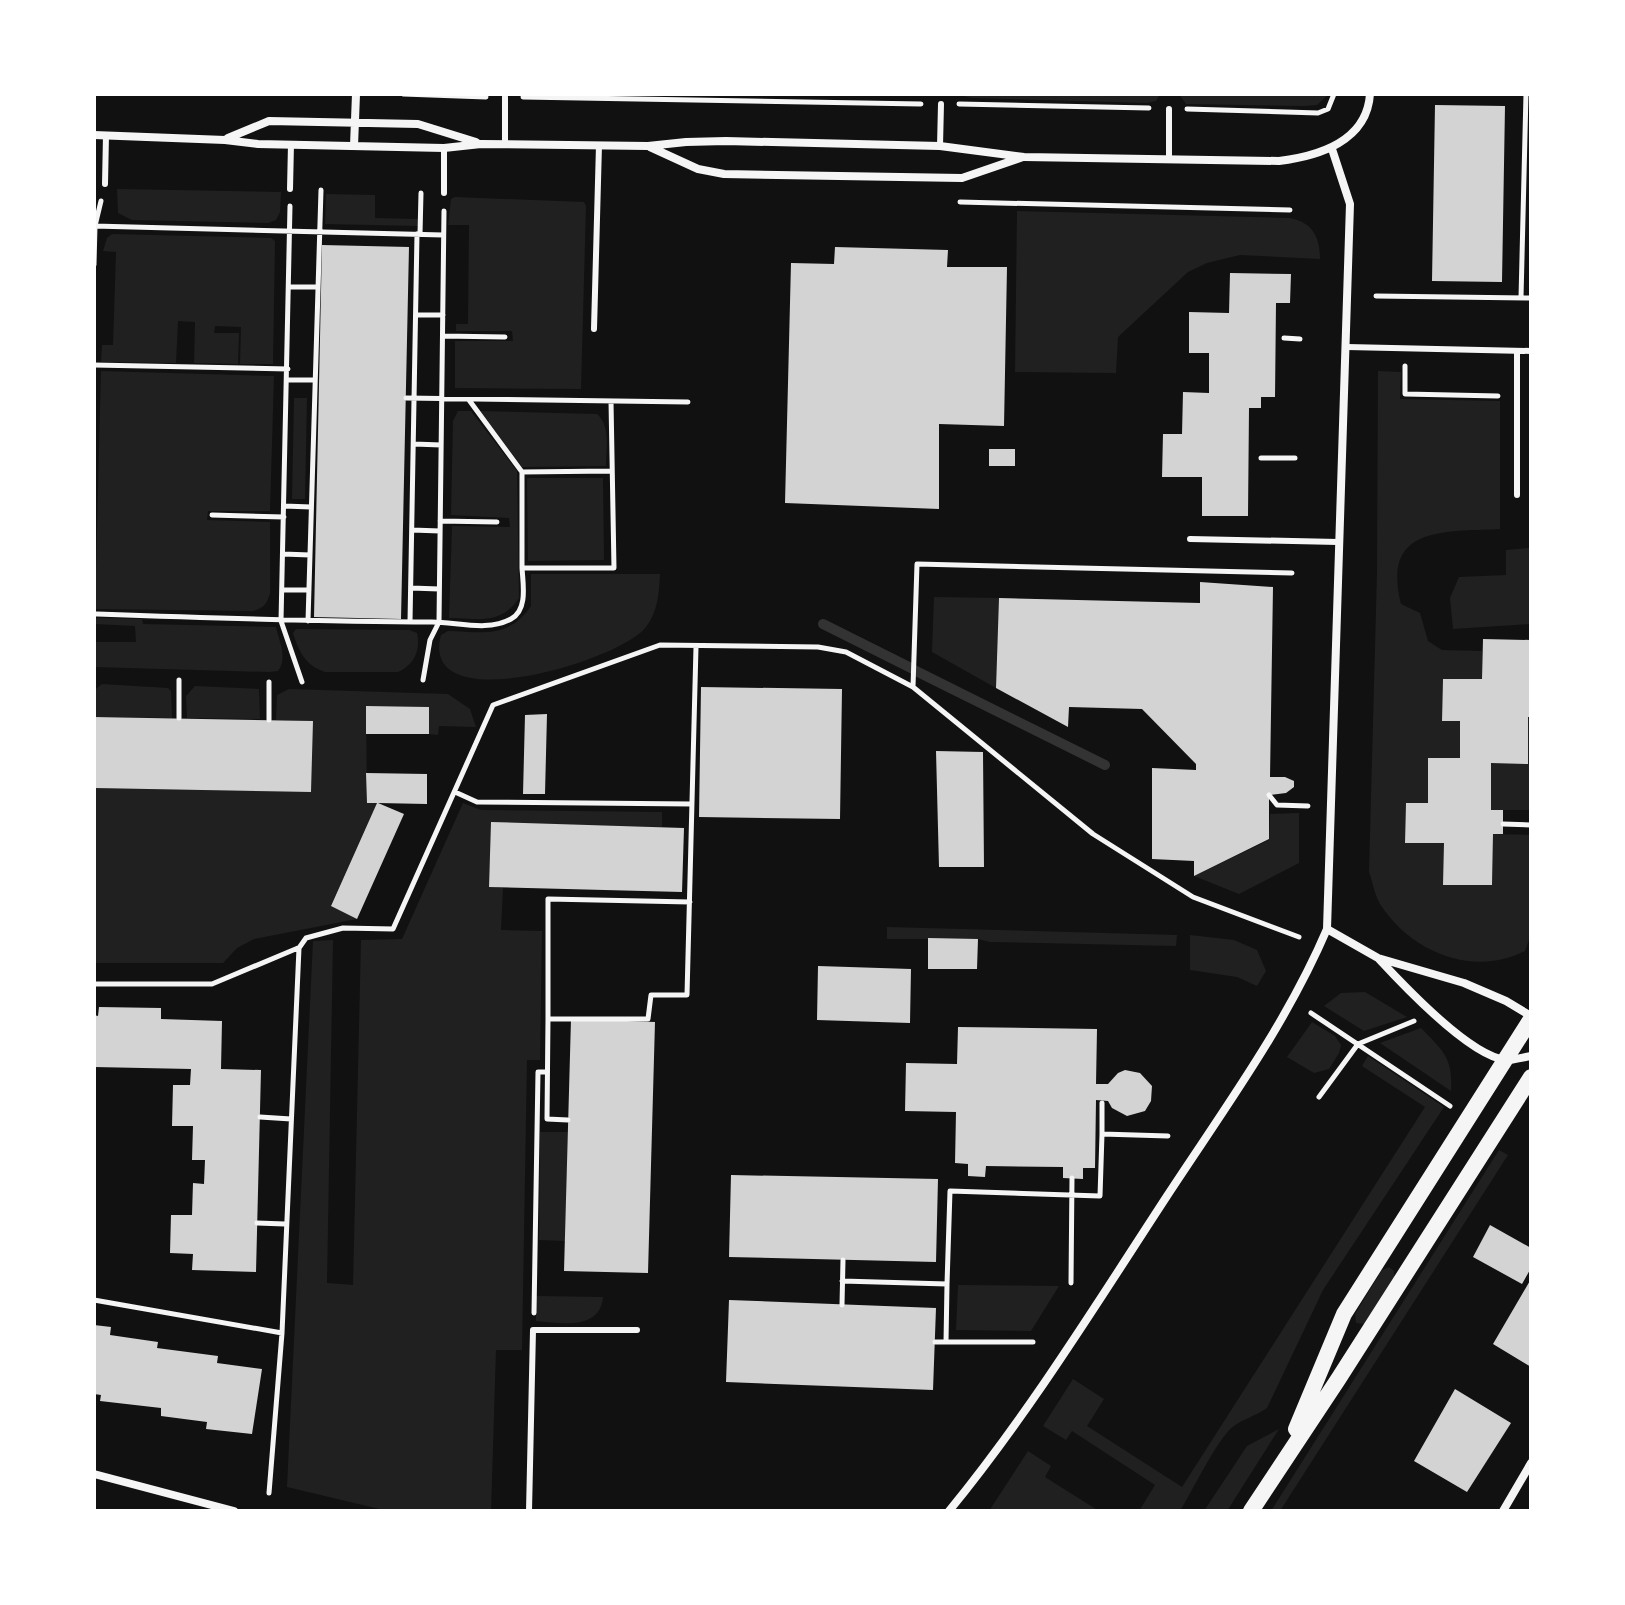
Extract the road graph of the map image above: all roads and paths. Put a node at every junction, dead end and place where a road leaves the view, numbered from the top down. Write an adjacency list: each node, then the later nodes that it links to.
1 (356, 94): 10 (street)
2 (403, 94): 6 (path)
3 (1334, 94): 9 (path)
4 (1370, 94): 22 (street)
5 (1526, 94): 41 (path)
6 (505, 97): 7 (path); 16 (lane)
7 (727, 97): 8 (path)
8 (941, 104): 9 (path); 20 (lane)
9 (1169, 109): 24 (lane)
10 (355, 123): 13 (street); 15 (street); 18 (street)
11 (94, 135): 12 (street)
12 (106, 135): 13 (street); 25 (lane)
13 (225, 140): 14 (street)
14 (291, 144): 18 (street); 26 (lane)
15 (481, 144): 16 (street); 21 (street)
16 (505, 144): 17 (street)
17 (599, 145): 19 (street); 45 (lane)
18 (354, 146): 21 (street)
19 (648, 146): 20 (street); 23 (street)
20 (940, 146): 23 (street)
21 (444, 148): 29 (lane)
22 (1332, 149): 24 (street); 50 (street)
23 (1024, 157): 24 (street)
24 (1169, 158)
25 (105, 184): 32 (path)
26 (290, 189): 33 (path)
27 (321, 190): 34 (path)
28 (421, 192): 35 (path)
29 (444, 193): 36 (path)
30 (952, 202): 31 (path)
31 (1290, 210)
32 (95, 226): 33 (path); 37 (path)
33 (290, 231): 34 (path); 38 (path)
34 (319, 232): 35 (path); 39 (path)
35 (419, 234): 36 (path); 43 (path)
36 (443, 235): 44 (path)
37 (94, 265)
38 (289, 287): 39 (path); 55 (path)
39 (317, 287): 57 (path)
40 (1376, 296): 41 (path)
41 (1521, 298): 42 (path)
42 (1531, 298)
43 (416, 315): 44 (path); 60 (path)
44 (443, 315): 46 (path)
45 (594, 329)
46 (443, 336): 47 (path); 61 (path)
47 (505, 337)
48 (1284, 338): 49 (path)
49 (1300, 339)
50 (1347, 347): 51 (lane); 81 (street)
51 (1517, 351): 52 (lane); 58 (lane)
52 (1531, 351)
53 (94, 365): 55 (path)
54 (1390, 365): 58 (path)
55 (288, 369): 56 (path)
56 (288, 380): 57 (path); 72 (path)
57 (314, 380): 73 (path)
58 (1517, 397): 71 (lane)
59 (406, 398): 60 (path)
60 (414, 398): 61 (path); 65 (path)
61 (441, 399): 62 (path); 66 (path)
62 (468, 399): 63 (path); 70 (path)
63 (611, 401): 64 (path); 69 (path)
64 (688, 402)
65 (414, 444): 66 (path); 78 (path)
66 (441, 445): 76 (path)
67 (1261, 458): 68 (path)
68 (1295, 458)
69 (612, 471): 70 (path); 84 (path)
70 (522, 472): 84 (path)
71 (1517, 495)
72 (284, 506): 73 (path); 75 (path)
73 (311, 507): 83 (path)
74 (212, 515): 75 (path)
75 (284, 517): 82 (path)
76 (440, 521): 77 (path); 79 (path)
77 (497, 522)
78 (412, 530): 79 (path); 86 (path)
79 (440, 531): 87 (path)
80 (1190, 539): 81 (lane)
81 (1338, 542): 112 (street)
82 (283, 554): 83 (path); 88 (path)
83 (310, 555): 89 (path)
84 (522, 568): 94 (path)
85 (1292, 573): 100 (path)
86 (411, 588): 87 (path); 93 (path)
87 (439, 589): 94 (path)
88 (282, 590): 89 (path); 91 (path)
89 (309, 590): 92 (path)
90 (94, 614): 91 (path)
91 (281, 621): 92 (path); 99 (path)
92 (308, 621): 93 (path)
93 (410, 622): 94 (path)
94 (439, 622): 97 (path)
95 (696, 647): 100 (path); 103 (path); 105 (path)
96 (179, 680): 101 (path)
97 (423, 680)
98 (269, 682): 102 (path)
99 (302, 682)
100 (913, 687): 113 (path)
101 (179, 718)
102 (269, 720)
103 (455, 792): 105 (path); 114 (path)
104 (1269, 795): 106 (path)
105 (692, 804): 110 (path)
106 (1308, 806)
107 (1503, 824): 108 (path)
108 (1531, 825)
109 (683, 847): 110 (path)
110 (691, 847): 111 (path)
111 (690, 902): 120 (path); 120 (path)
112 (1327, 929): 115 (street); 156 (street)
113 (1299, 937)
114 (299, 948): 116 (path); 130 (path)
115 (1378, 958): 119 (street); 123 (street)
116 (94, 984)
117 (1311, 1013): 121 (path)
118 (1420, 1018): 121 (path)
119 (1531, 1018): 123 (main road)
120 (548, 1019): 124 (path)
121 (1358, 1044): 126 (path); 128 (path)
122 (1531, 1056): 123 (street)
123 (1505, 1060): 150 (main road)
124 (547, 1072): 131 (path); 144 (path)
125 (1531, 1077): 150 (main road)
126 (1319, 1097)
127 (1102, 1103): 132 (path)
128 (1453, 1108)
129 (260, 1117): 130 (path)
130 (291, 1119): 137 (path)
131 (568, 1120)
132 (1102, 1134): 133 (path); 135 (path)
133 (1168, 1136)
134 (1072, 1178): 135 (path)
135 (1072, 1195): 140 (path); 141 (path)
136 (257, 1223): 137 (path)
137 (285, 1224): 146 (path)
138 (843, 1260): 139 (path)
139 (842, 1281): 141 (path); 143 (path)
140 (1071, 1283)
141 (947, 1284): 148 (path)
142 (94, 1300): 146 (path)
143 (842, 1305)
144 (533, 1330): 145 (lane); 155 (lane)
145 (637, 1330)
146 (282, 1333): 153 (path)
147 (935, 1342): 148 (path)
148 (946, 1342): 149 (path)
149 (1033, 1342)
150 (1283, 1460): 157 (main road)
151 (1531, 1463): 158 (street)
152 (94, 1474): 154 (street)
153 (269, 1493)
154 (234, 1511)
155 (529, 1511)
156 (949, 1511)
157 (1251, 1511)
158 (1503, 1511)

